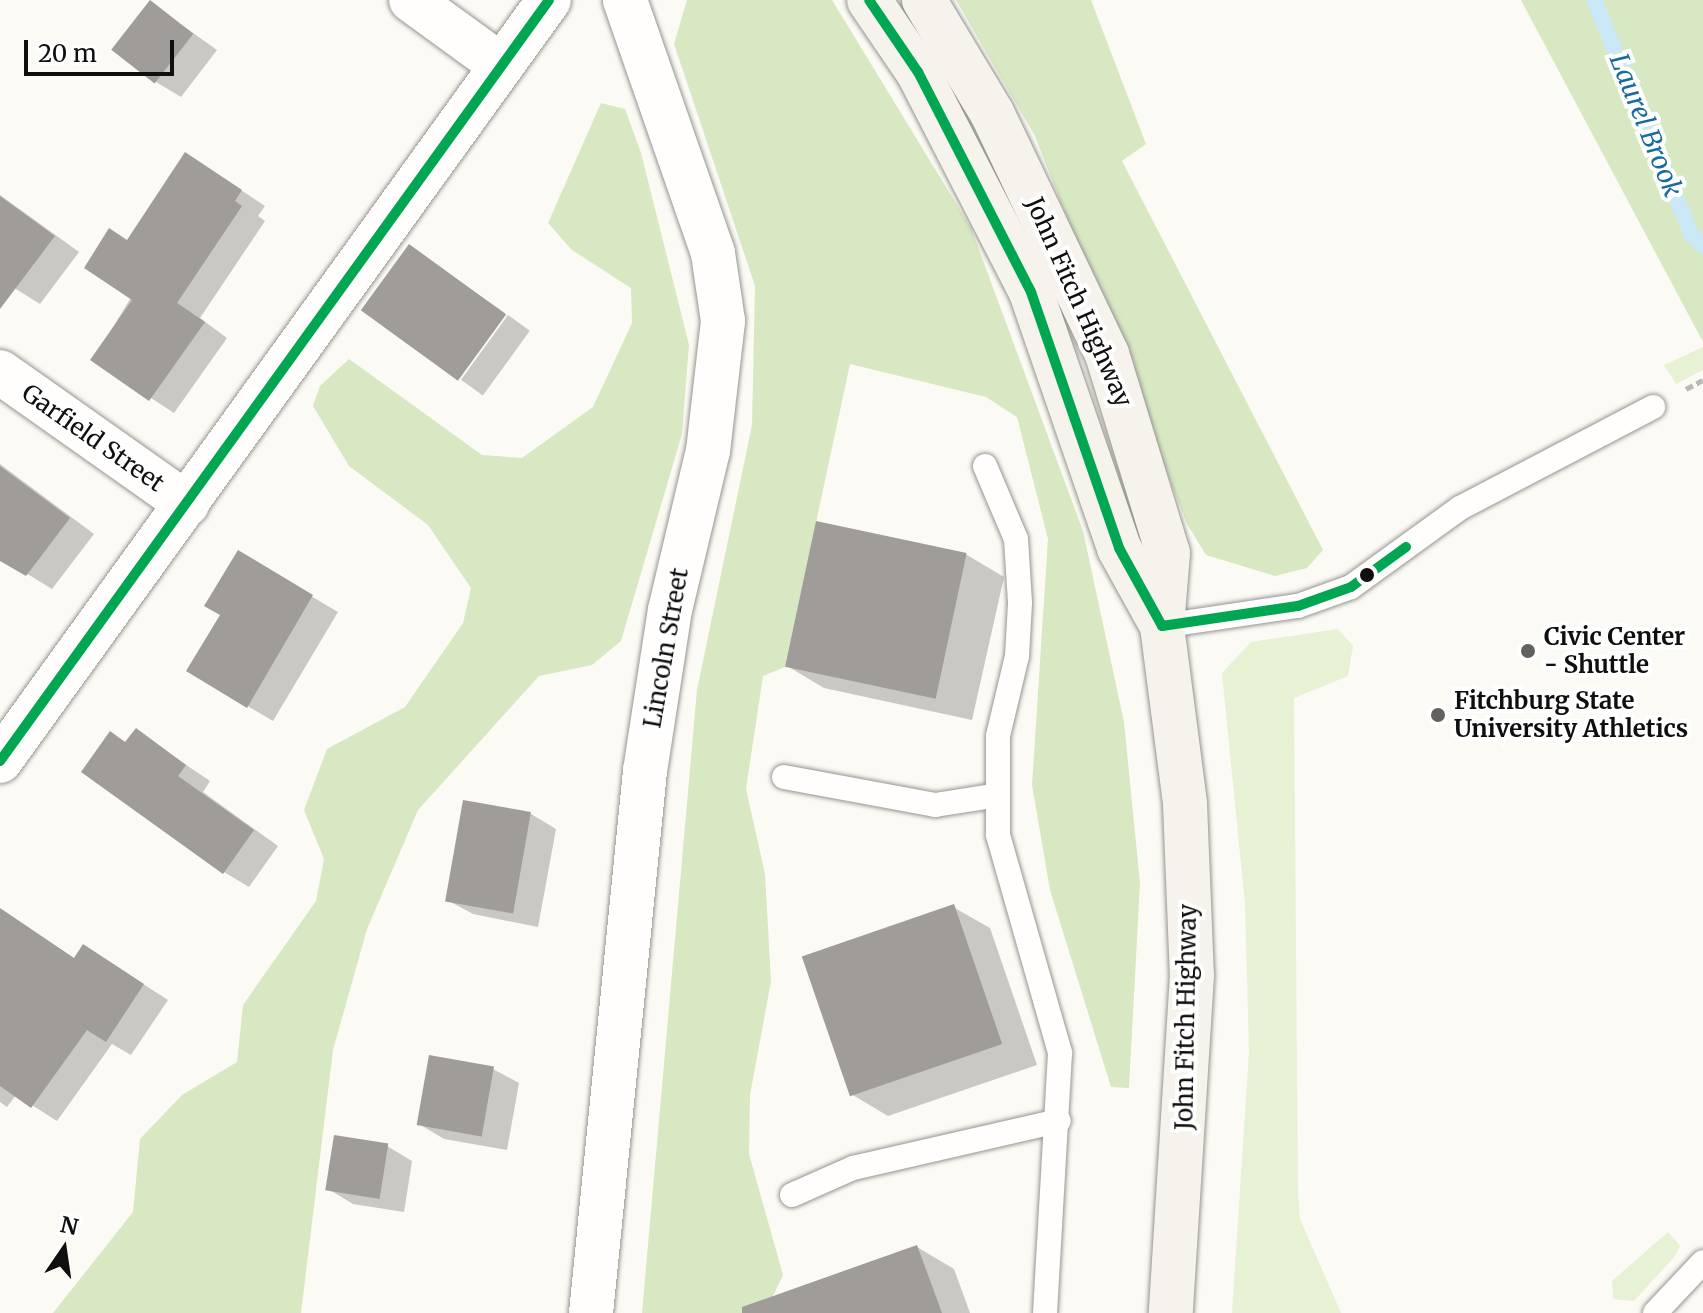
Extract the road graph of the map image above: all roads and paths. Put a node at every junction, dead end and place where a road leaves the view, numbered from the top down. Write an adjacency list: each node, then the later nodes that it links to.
1 (411, 0): 6 (street)
2 (549, 0): 6 (street)
3 (625, 0): 18 (street, Lincoln Street)
4 (869, 0): 11 (main road, John Fitch Highway)
5 (924, 0): 11 (main road, John Fitch Highway)
6 (499, 64): 10 (street)
7 (0, 372): 10 (street, Garfield Street)
8 (1653, 407): 11 (lane)
9 (985, 466): 14 (lane)
10 (187, 504): 12 (street)
11 (1162, 626): 20 (main road, John Fitch Highway)
12 (0, 761)
13 (784, 777): 14 (lane)
14 (993, 796): 15 (lane)
15 (1059, 1121): 16 (lane); 19 (lane)
16 (792, 1195)
17 (1703, 1262): 21 (lane)
18 (591, 1313)
19 (1045, 1313)
20 (1171, 1313)
21 (1655, 1313)

